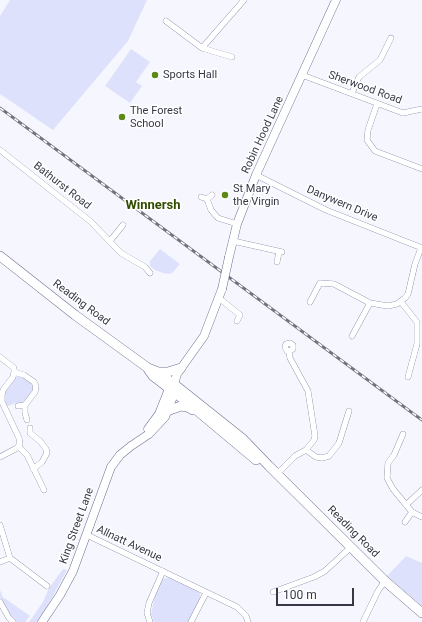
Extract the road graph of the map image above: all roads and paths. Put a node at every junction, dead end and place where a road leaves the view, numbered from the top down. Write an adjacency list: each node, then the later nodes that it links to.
1 (244, 0): 5 (street)
2 (336, 0): 7 (main road, Robin Hood Lane)
3 (166, 21): 5 (street)
4 (391, 38): 8 (street)
5 (202, 48): 6 (street)
6 (232, 57)
7 (302, 75): 8 (street, Sherwood Road); 13 (main road, Robin Hood Lane)
8 (352, 94): 9 (street, Sherwood Road)
9 (377, 104): 10 (street, Sherwood Road); 12 (street)
10 (422, 109)
11 (0, 150): 17 (street, Bathurst Road)
12 (422, 169)
13 (256, 175): 15 (main road, Robin Hood Lane); 19 (street, Danywern Drive)
14 (207, 197): 15 (street)
15 (237, 224): 18 (main road, Robin Hood Lane)
16 (123, 225): 17 (street)
17 (110, 241): 22 (street, Bathurst Road)
18 (233, 241): 21 (street); 23 (main road, Robin Hood Lane, bridge)
19 (422, 248): 25 (street)
20 (0, 256): 31 (main road, Reading Road)
21 (277, 262)
22 (150, 273)
23 (219, 298): 27 (street); 32 (main road, Robin Hood Lane)
24 (310, 302): 26 (street)
25 (401, 302): 26 (street); 35 (street)
26 (370, 303): 28 (street)
27 (237, 321)
28 (352, 336)
29 (289, 351): 47 (street)
30 (0, 357): 33 (street)
31 (148, 368): 34 (main road, Reading Road); 36 (main road, Reading Road)
32 (181, 368): 34 (main road); 36 (main road, Robin Hood Lane)
33 (14, 372): 38 (street); 46 (street)
34 (158, 372): 36 (main road, Reading Road)
35 (408, 377)
36 (172, 388): 39 (main road, King Street Lane); 41 (main road, Reading Road); 45 (main road, King Street Lane); 49 (main road, Reading Road)
37 (18, 406): 38 (street)
38 (25, 406): 42 (street)
39 (168, 411): 41 (main road); 45 (main road, King Street Lane)
40 (348, 411): 47 (street)
41 (200, 413): 49 (main road, Reading Road)
42 (27, 420)
43 (403, 434): 54 (street)
44 (24, 436): 50 (street)
45 (138, 442): 59 (main road, King Street Lane)
46 (18, 447): 48 (street); 50 (street)
47 (306, 450): 51 (street)
48 (0, 457)
49 (269, 466): 51 (main road, Reading Road)
50 (33, 469): 52 (street)
51 (277, 474): 60 (main road, Reading Road)
52 (44, 490)
53 (422, 490): 54 (street)
54 (406, 505): 55 (street)
55 (412, 512): 56 (street); 57 (street)
56 (422, 517)
57 (406, 522)
58 (0, 525): 61 (street)
59 (87, 535): 63 (street, Allnatt Avenue); 71 (main road, King Street Lane)
60 (349, 548): 64 (main road, Reading Road); 67 (street)
61 (10, 558): 62 (street); 65 (street)
62 (0, 562)
63 (163, 572): 66 (street, Allnatt Avenue); 72 (street, Allnatt Avenue)
64 (385, 581): 69 (main road, Reading Road); 75 (street)
65 (48, 586)
66 (206, 592): 73 (street); 74 (street, Allnatt Avenue)
67 (273, 592)
68 (0, 602): 70 (street)
69 (422, 613)
70 (13, 622)
71 (42, 622)
72 (150, 622)
73 (191, 622)
74 (248, 622)
75 (363, 622)

